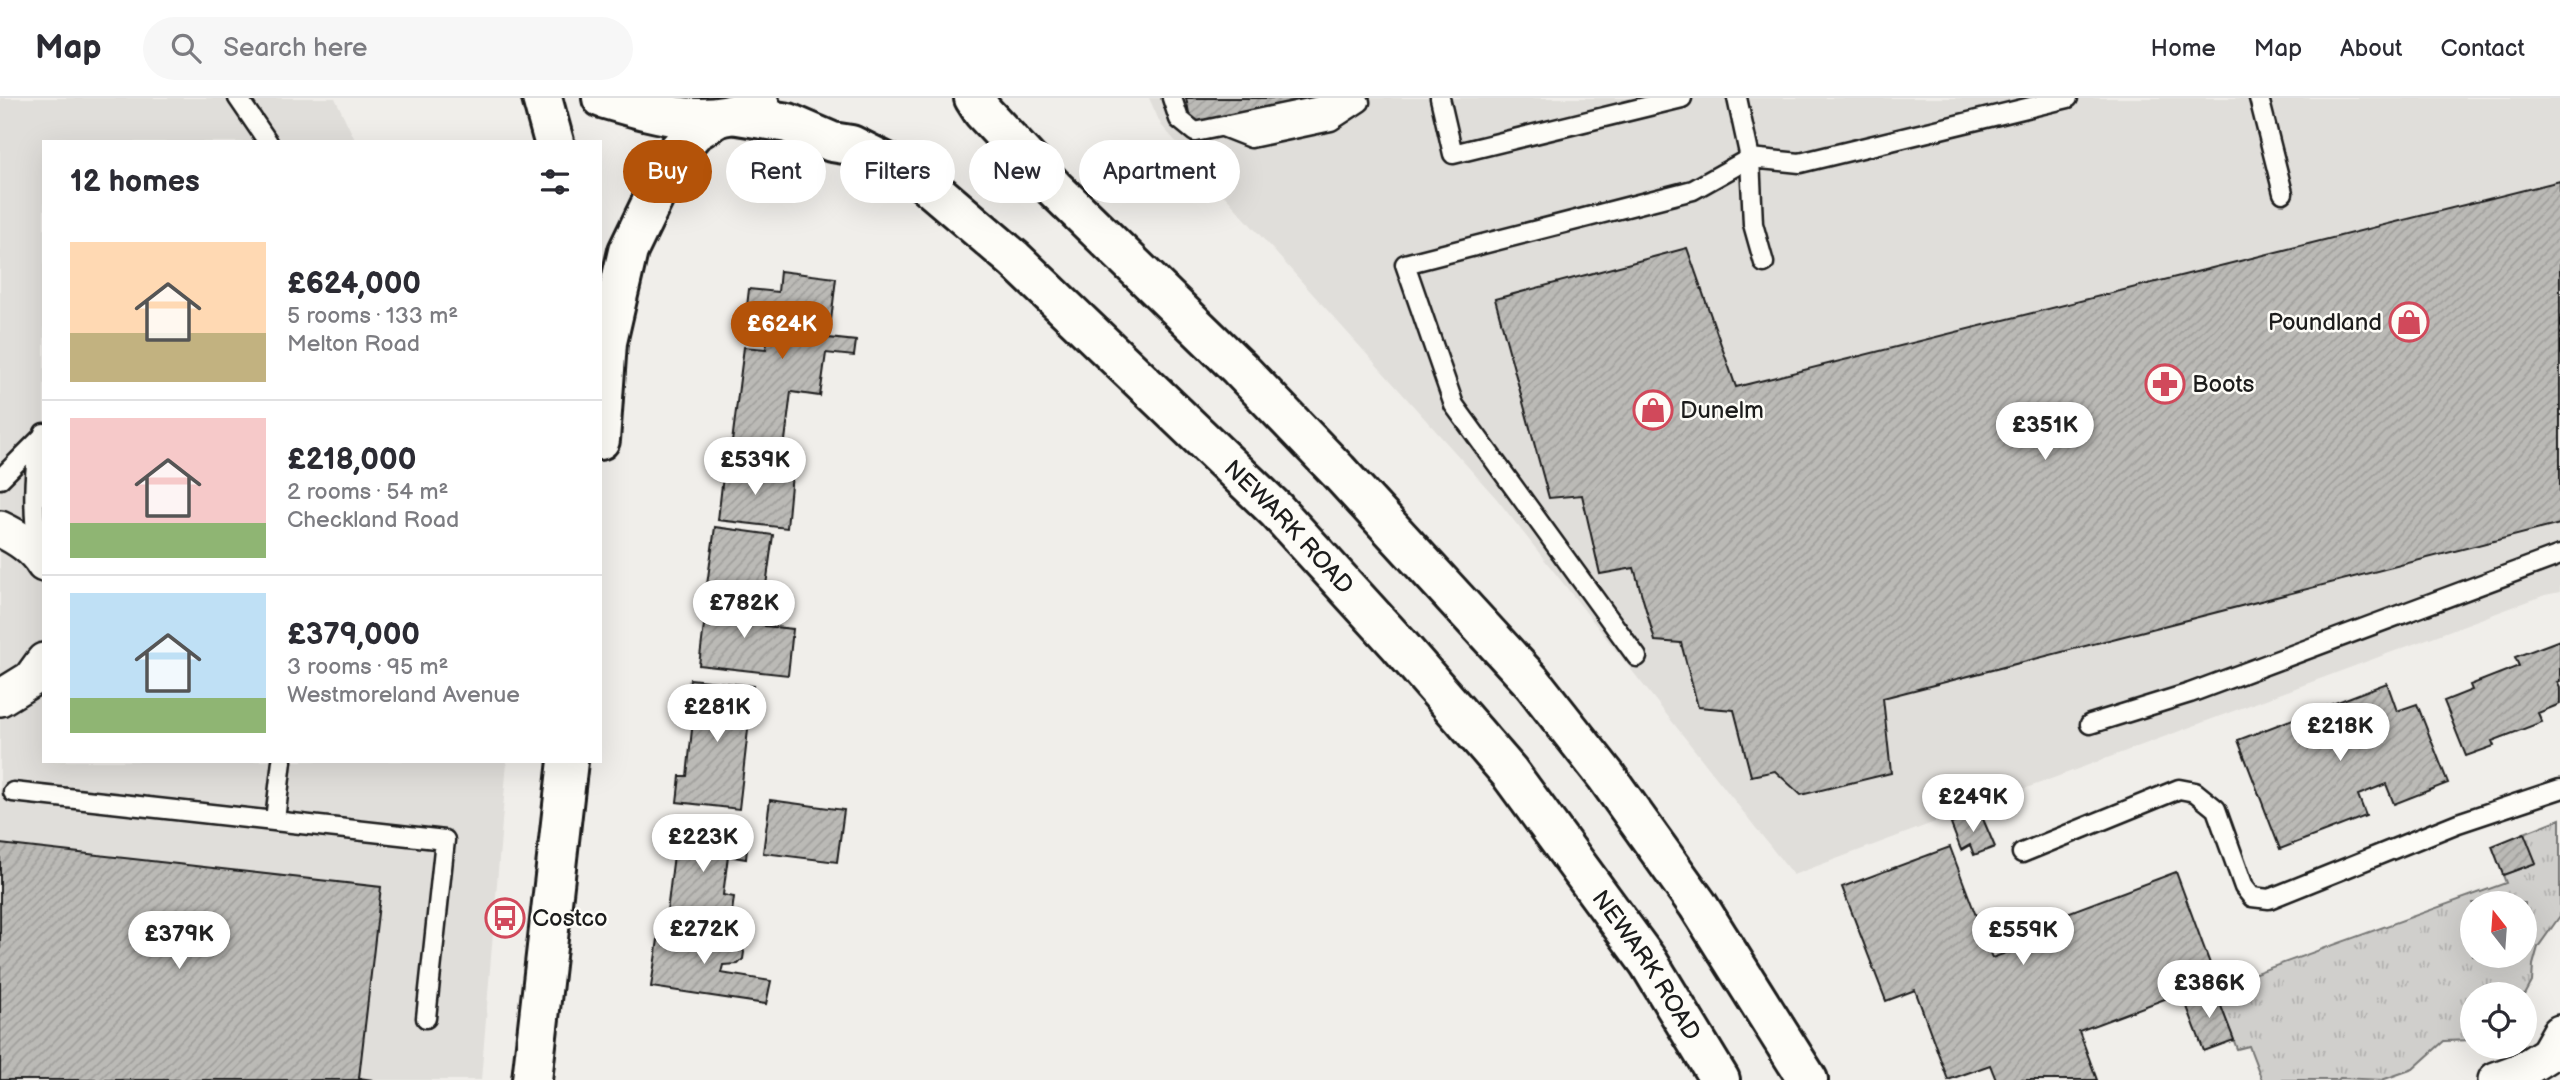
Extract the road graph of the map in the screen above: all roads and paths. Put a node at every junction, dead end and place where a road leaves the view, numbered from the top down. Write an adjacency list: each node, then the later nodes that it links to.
1 (238, 98): 16 (lane)
2 (542, 98): 17 (main road)
3 (603, 98): 14 (main road, NEWARK ROAD)
4 (774, 98): 14 (main road)
5 (974, 98): 43 (main road)
6 (1172, 98): 15 (lane)
7 (1358, 98): 15 (lane)
8 (1366, 98): 15 (lane)
9 (1440, 98): 10 (lane)
10 (1682, 98)
11 (1737, 98): 18 (lane)
12 (2068, 98): 18 (lane)
13 (2259, 98): 19 (lane)
14 (727, 116): 21 (main road); 42 (main road, NEWARK ROAD)
15 (1222, 126)
16 (267, 140)
17 (553, 140)
18 (1750, 158): 20 (lane); 29 (lane)
19 (2283, 193)
20 (1764, 262)
21 (604, 329): 22 (main road)
22 (602, 384)
23 (42, 436): 25 (lane)
24 (42, 441): 28 (lane)
25 (0, 479)
26 (0, 529): 28 (street)
27 (2560, 555): 32 (lane)
28 (41, 560)
29 (1637, 657)
30 (39, 671): 31 (street)
31 (0, 698)
32 (2090, 724)
33 (282, 763): 37 (lane)
34 (568, 763): 41 (main road)
35 (2560, 789): 38 (lane)
36 (13, 792): 37 (lane)
37 (275, 820): 39 (lane)
38 (2022, 853)
39 (425, 1018)
40 (2556, 1051): 44 (street)
41 (532, 1080)
42 (1720, 1080)
43 (1808, 1080)
44 (2496, 1080)

